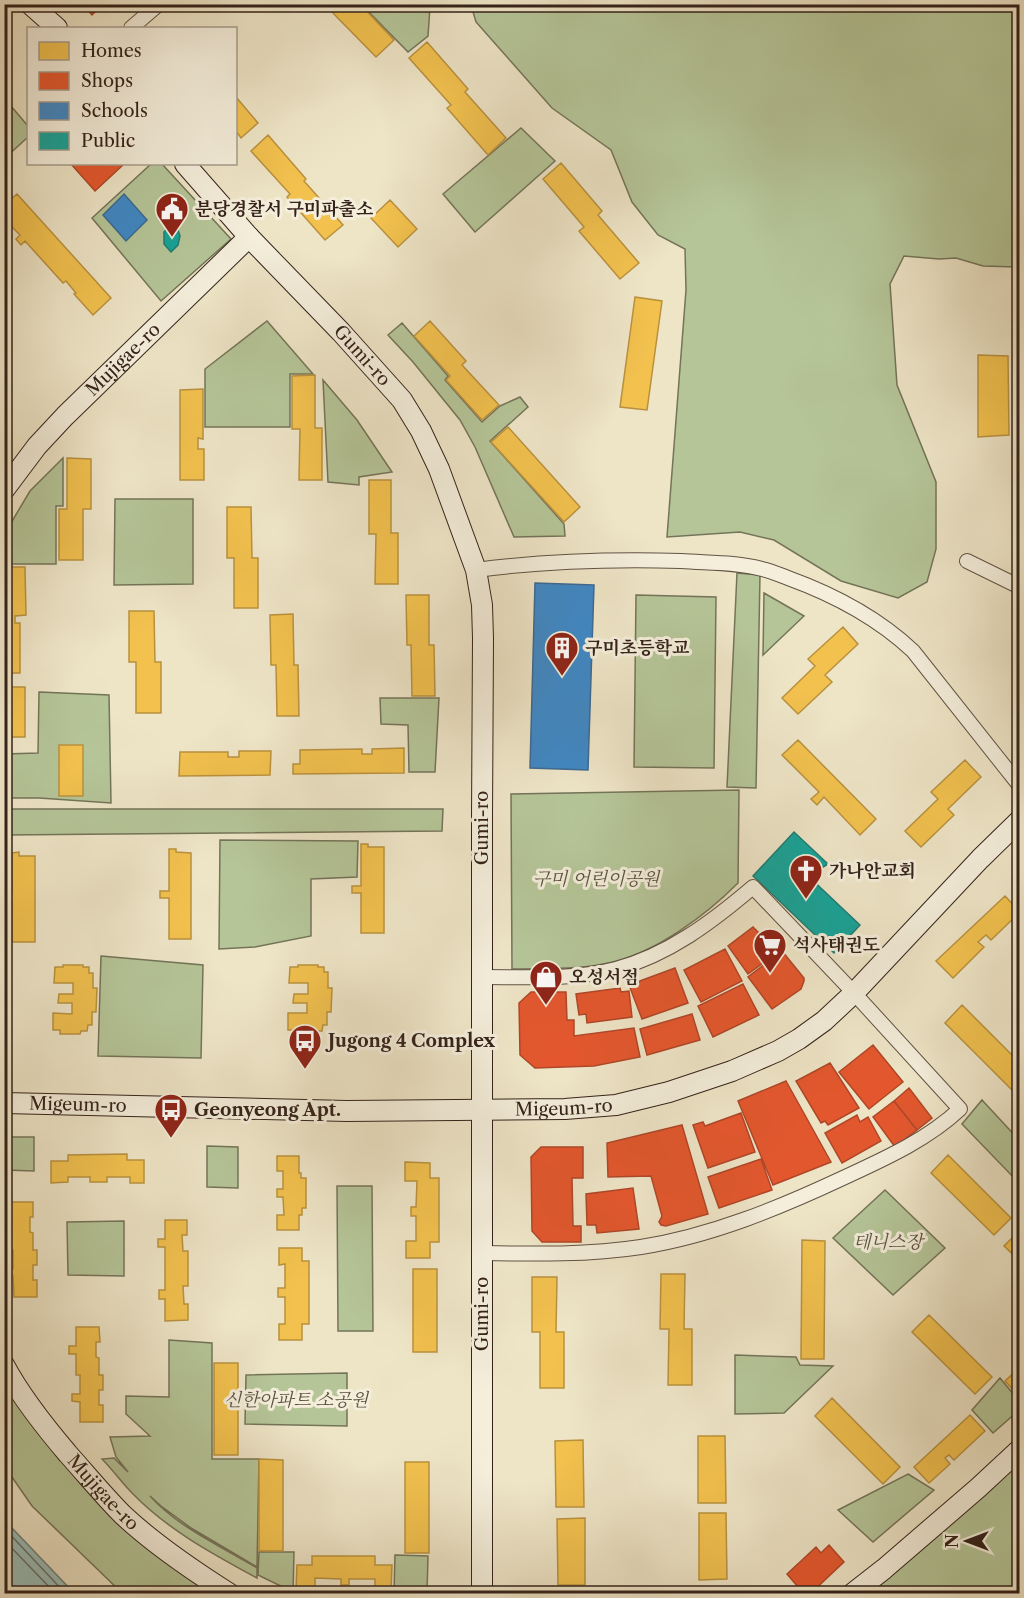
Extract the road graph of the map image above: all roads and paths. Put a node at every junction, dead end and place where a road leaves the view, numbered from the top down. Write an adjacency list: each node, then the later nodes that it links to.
1 (30, 4): 3 (street)
2 (159, 4): 4 (street)
3 (56, 27)
4 (132, 27)
5 (185, 165): 6 (street, Gumi-ro)
6 (249, 237): 7 (street, Mujigae-ro); 9 (street, Gumi-ro)
7 (4, 490)
8 (967, 561): 10 (street)
9 (477, 570): 11 (street); 13 (street, Gumi-ro)
10 (1020, 587)
11 (1020, 786)
12 (1020, 820): 14 (street, Migeum-ro)
13 (482, 977): 14 (street); 16 (street, Gumi-ro)
14 (854, 993): 16 (street, Migeum-ro); 17 (street)
15 (4, 1102): 16 (street, Migeum-ro)
16 (482, 1110): 17 (street, Gumi-ro)
17 (483, 1253): 21 (street, Gumi-ro)
18 (4, 1365): 20 (street, Mujigae-ro)
19 (1020, 1449): 22 (street)
20 (230, 1593)
21 (482, 1593)
22 (852, 1593)

